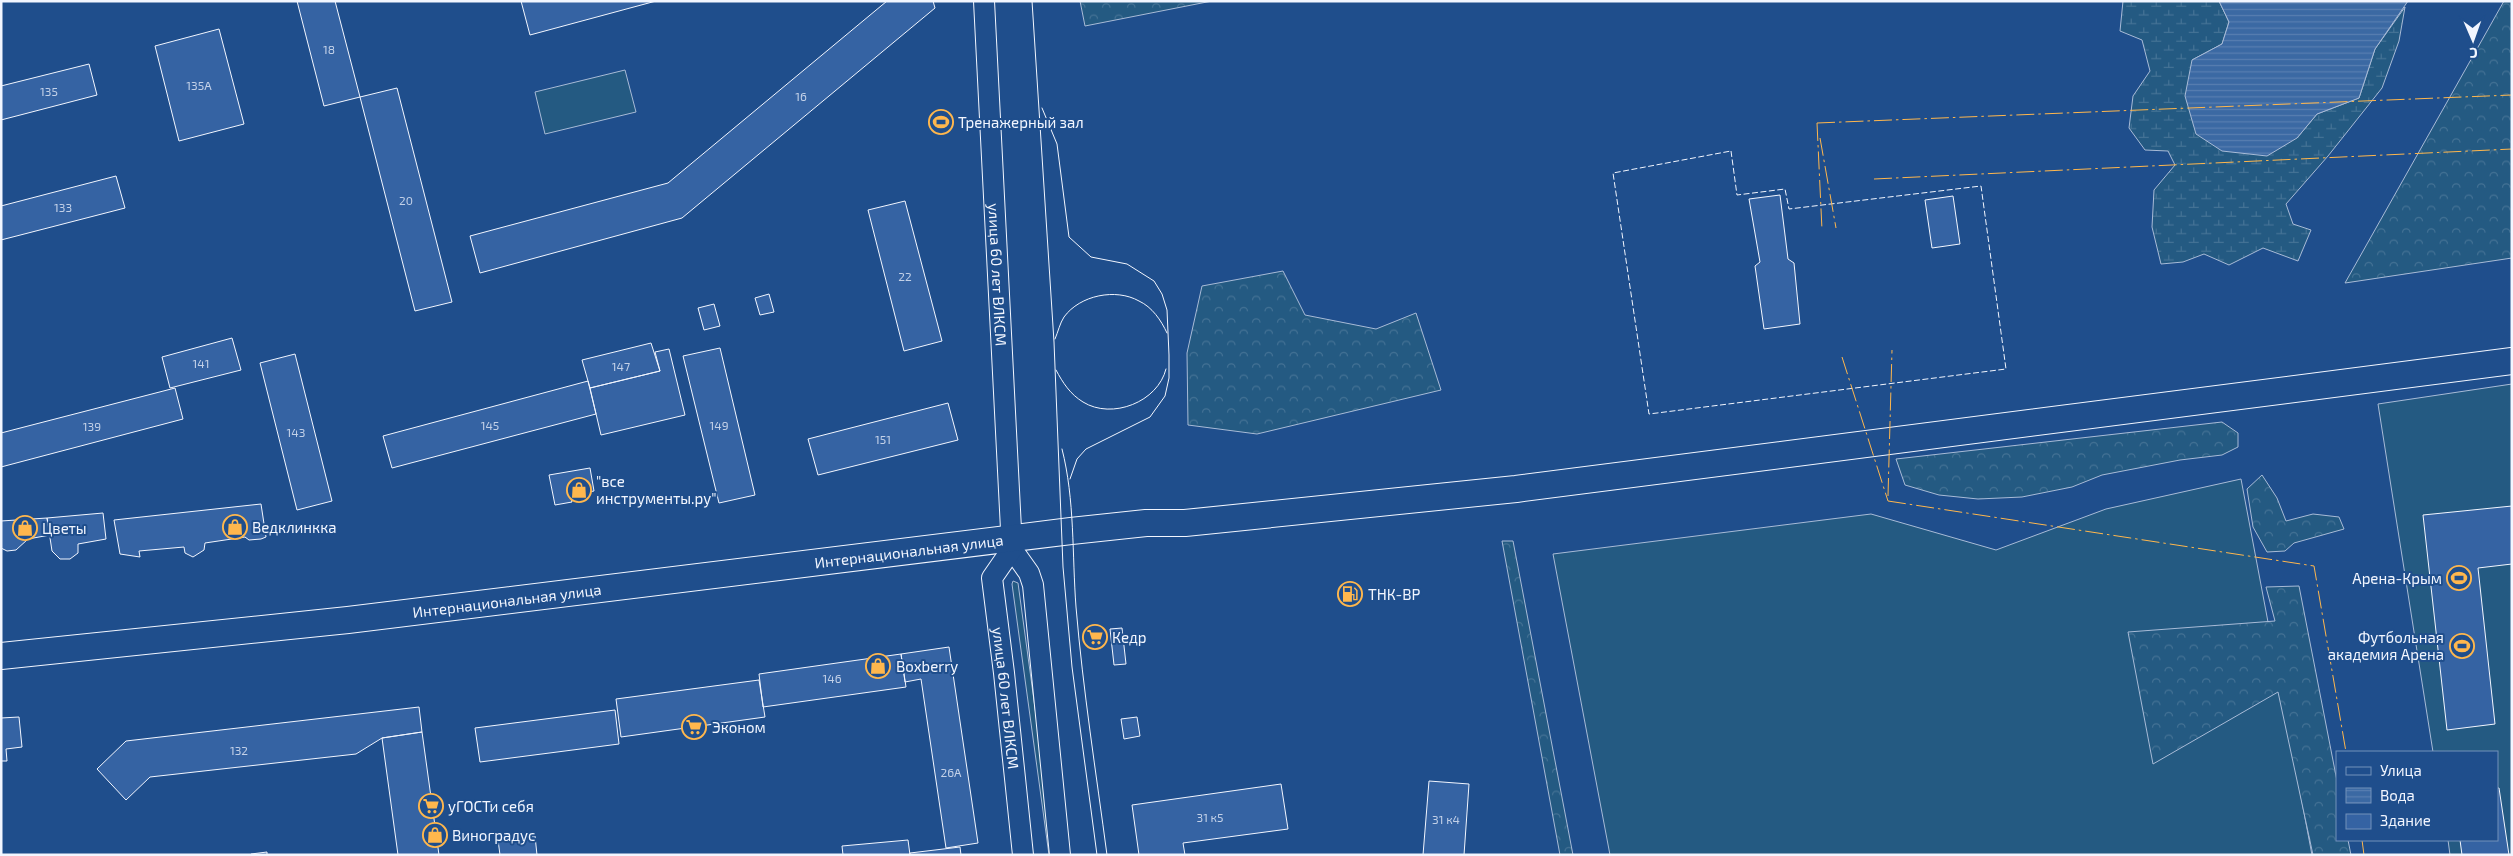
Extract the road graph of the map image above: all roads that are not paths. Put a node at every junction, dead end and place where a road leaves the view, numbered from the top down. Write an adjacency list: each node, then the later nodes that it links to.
1 (984, 1): 3 (street, улица 60 лет ВЛКСМ)
2 (2512, 361): 3 (main road, Интернациональная улица)
3 (1012, 543): 4 (main road, Интернациональная улица); 5 (street, улица 60 лет ВЛКСМ); 6 (street)
4 (1, 656)
5 (1023, 855)
6 (1060, 855)

